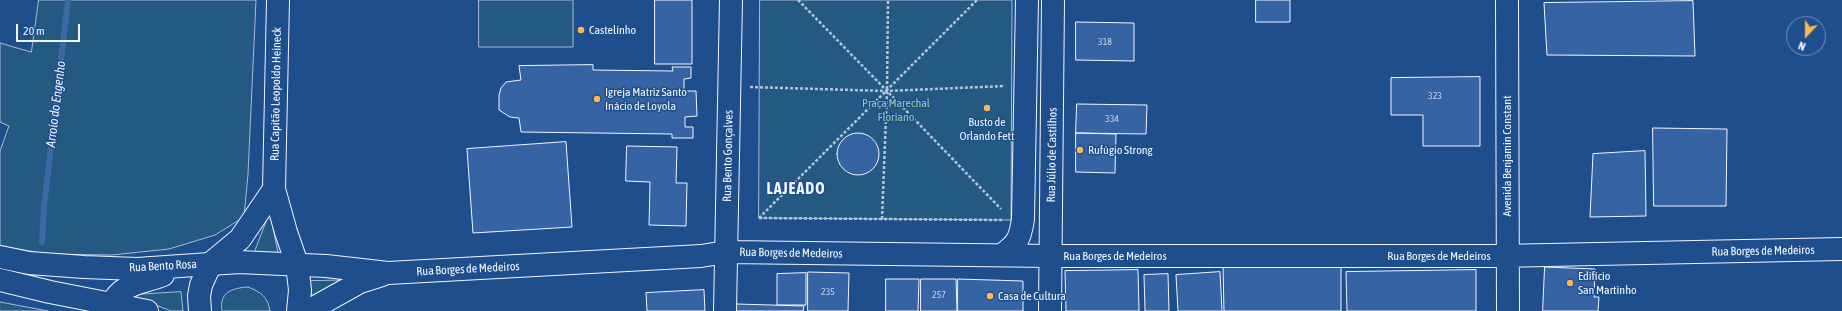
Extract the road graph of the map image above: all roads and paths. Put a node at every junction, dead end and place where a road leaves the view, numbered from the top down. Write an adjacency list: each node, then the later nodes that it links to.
1 (278, 0): 12 (main road, Rua Capitão Leopoldo Heineck)
2 (731, 0): 17 (main road, Rua Bento Gonçalves)
3 (798, 0): 11 (path)
4 (888, 0): 11 (path)
5 (977, 0): 11 (path)
6 (1027, 0): 18 (main road)
7 (1053, 0): 19 (main road, Rua Júlio de Castilhos)
8 (1507, 0): 20 (main road, Avenida Benjamin Constant)
9 (1012, 86): 11 (path)
10 (773, 88): 11 (path)
11 (888, 91): 13 (path); 14 (path); 14 (path)
12 (274, 189): 22 (main road); 23 (main road, Rua Capitão Leopoldo Heineck)
13 (1006, 214)
14 (882, 219): 15 (path)
15 (1003, 220)
16 (1842, 249): 20 (main road, Rua Borges de Medeiros)
17 (726, 252): 18 (main road, Rua Borges de Medeiros); 26 (main road, Rua Borges de Medeiros); 33 (main road, Rua Bento Gonçalves)
18 (1002, 255): 19 (main road, Rua Borges de Medeiros)
19 (1051, 256): 20 (main road, Rua Borges de Medeiros); 34 (main road, Rua Júlio de Castilhos)
20 (1508, 256): 35 (main road, Avenida Benjamin Constant)
21 (0, 258): 24 (main road, Rua Bento Rosa)
22 (211, 263): 23 (main road, Rua Bento Rosa); 24 (main road, Rua Bento Rosa); 30 (main road)
23 (297, 264): 25 (main road, Rua Bento Rosa); 31 (main road, Rua Capitão Leopoldo Heineck)
24 (186, 265): 28 (main road)
25 (326, 266): 26 (main road, Rua Borges de Medeiros)
26 (388, 273): 32 (main road, Rua Borges de Medeiros)
27 (0, 280): 28 (main road)
28 (112, 308): 29 (main road)
29 (147, 311)
30 (200, 311)
31 (298, 311)
32 (308, 311)
33 (725, 311)
34 (1050, 311)
35 (1508, 311)

